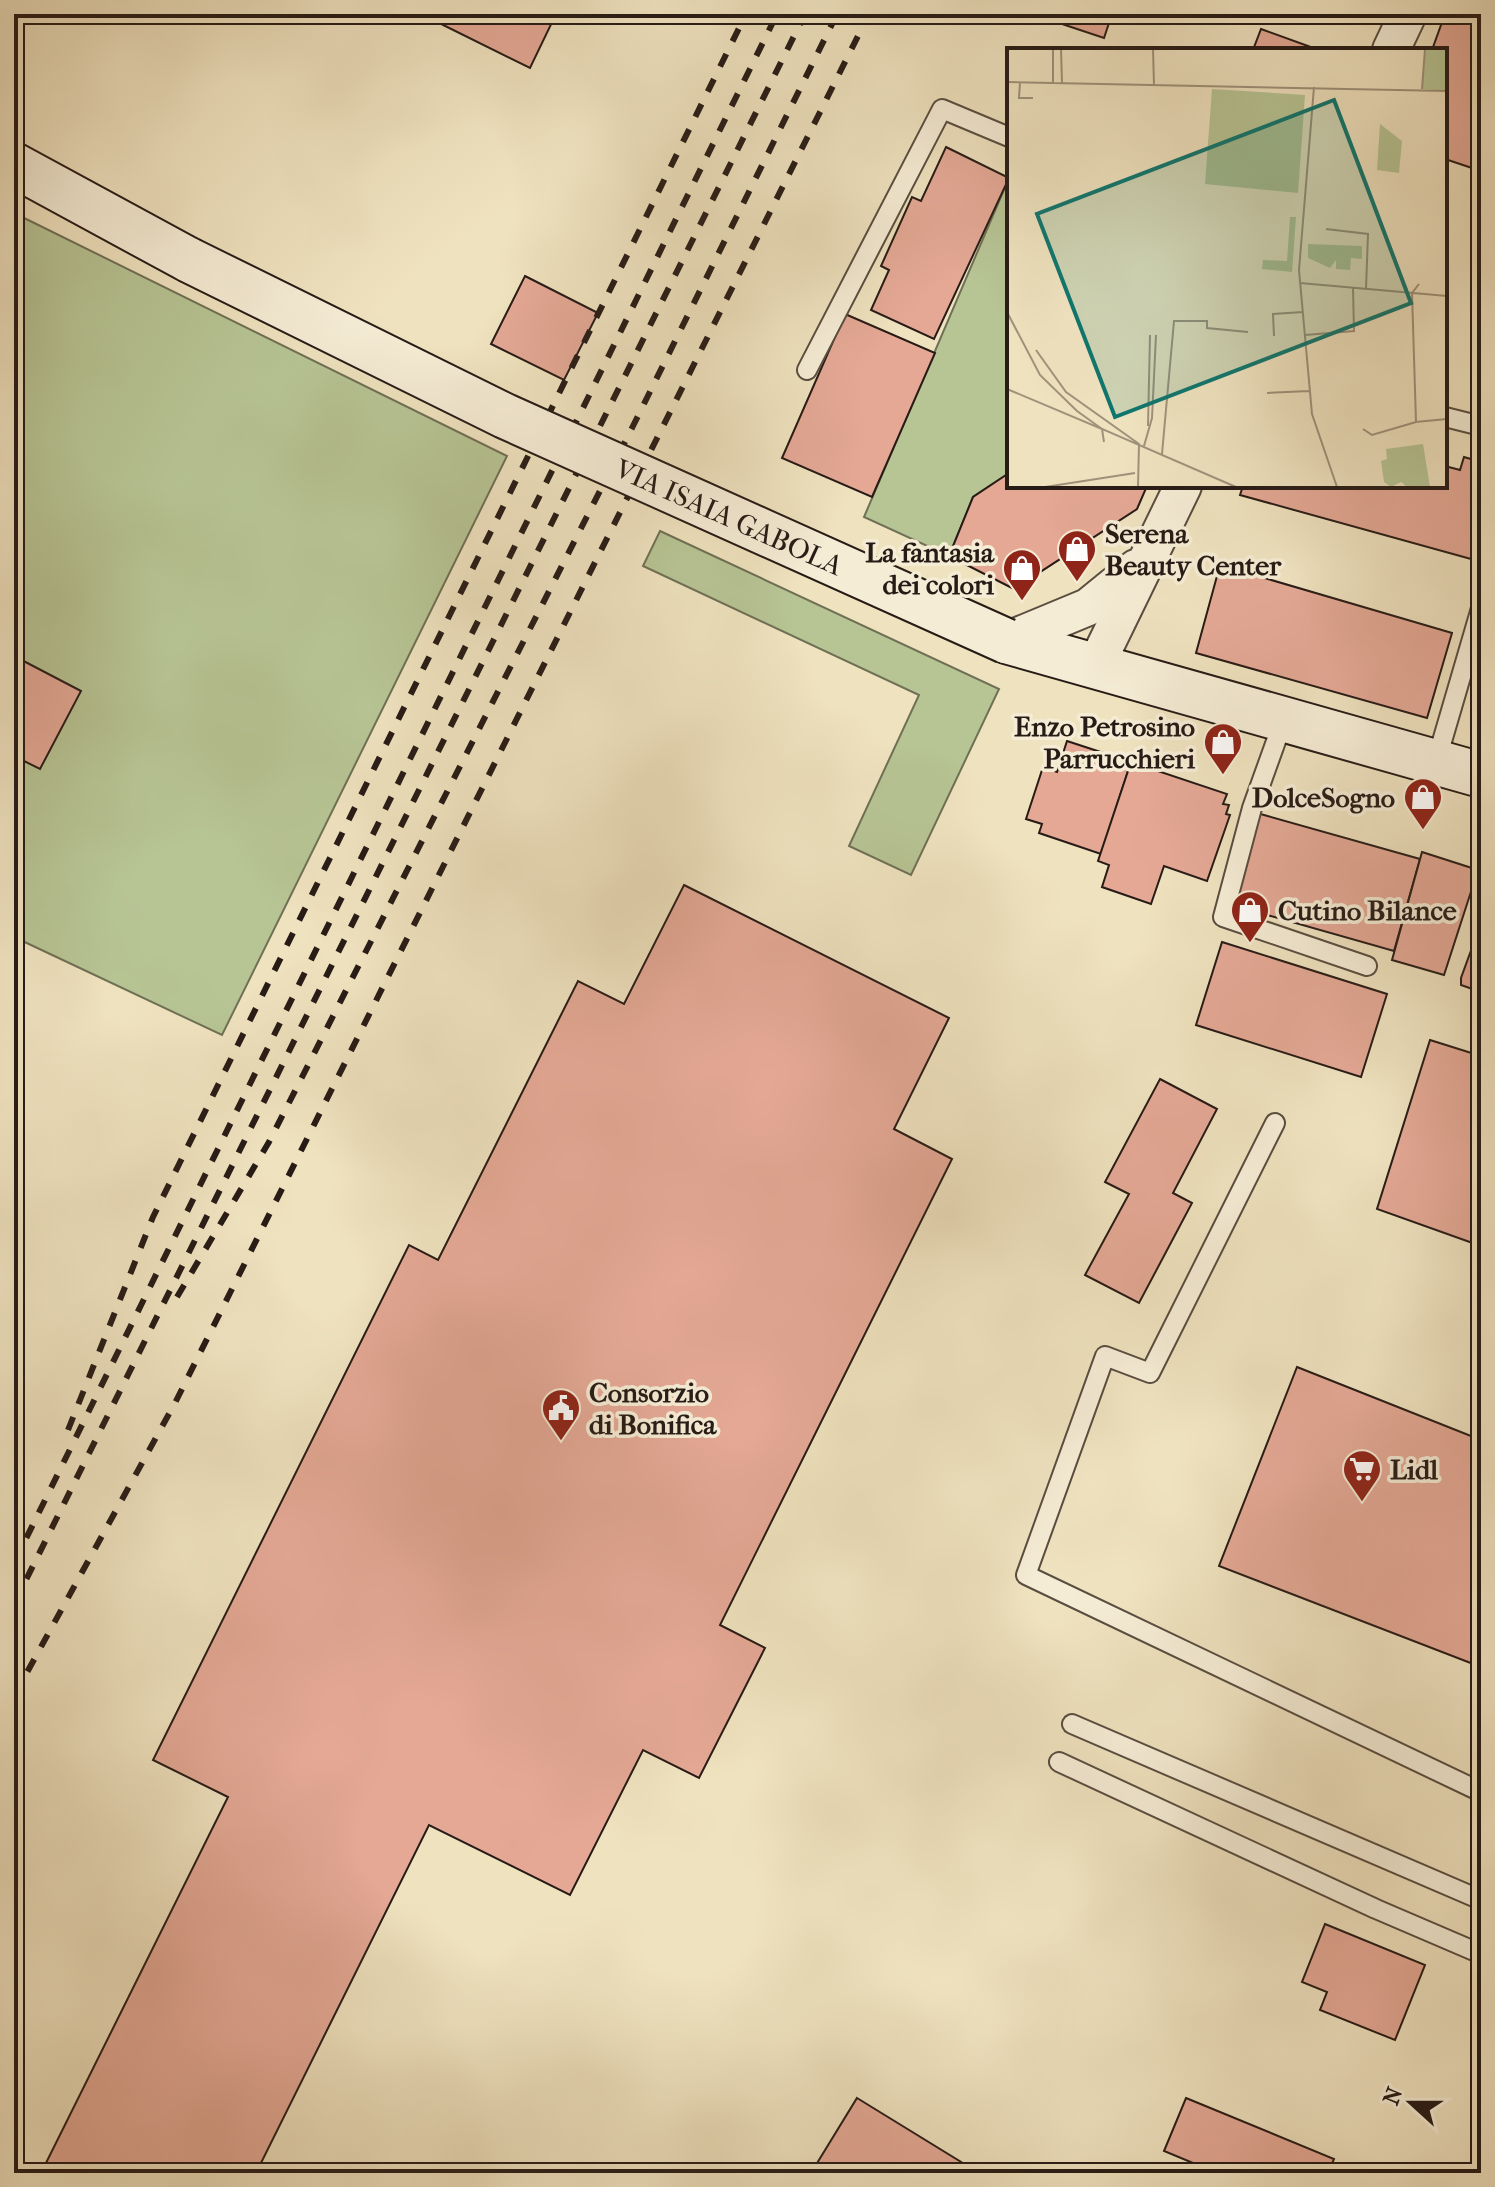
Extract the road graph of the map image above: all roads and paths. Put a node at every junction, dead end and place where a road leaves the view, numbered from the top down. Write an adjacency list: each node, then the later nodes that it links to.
1 (1408, 14): 2 (street)
2 (1392, 48)
3 (1007, 136): 5 (lane)
4 (14, 165): 11 (street, VIA ISAIA GABOLA, bridge)
5 (807, 370)
6 (1447, 418): 7 (lane)
7 (1481, 426)
8 (1182, 488): 9 (street)
9 (1158, 537): 11 (street); 12 (street)
10 (1481, 608): 14 (lane)
11 (1006, 641): 12 (street, VIA ISAIA GABOLA)
12 (1096, 665): 13 (street, VIA ISAIA GABOLA)
13 (1284, 719): 14 (street, VIA ISAIA GABOLA); 15 (lane)
14 (1467, 765)
15 (1367, 966)
16 (1275, 1123): 19 (lane)
17 (1072, 1724): 20 (lane)
18 (1059, 1762): 21 (lane)
19 (1481, 1792)
20 (1481, 1900)
21 (1481, 1954)

